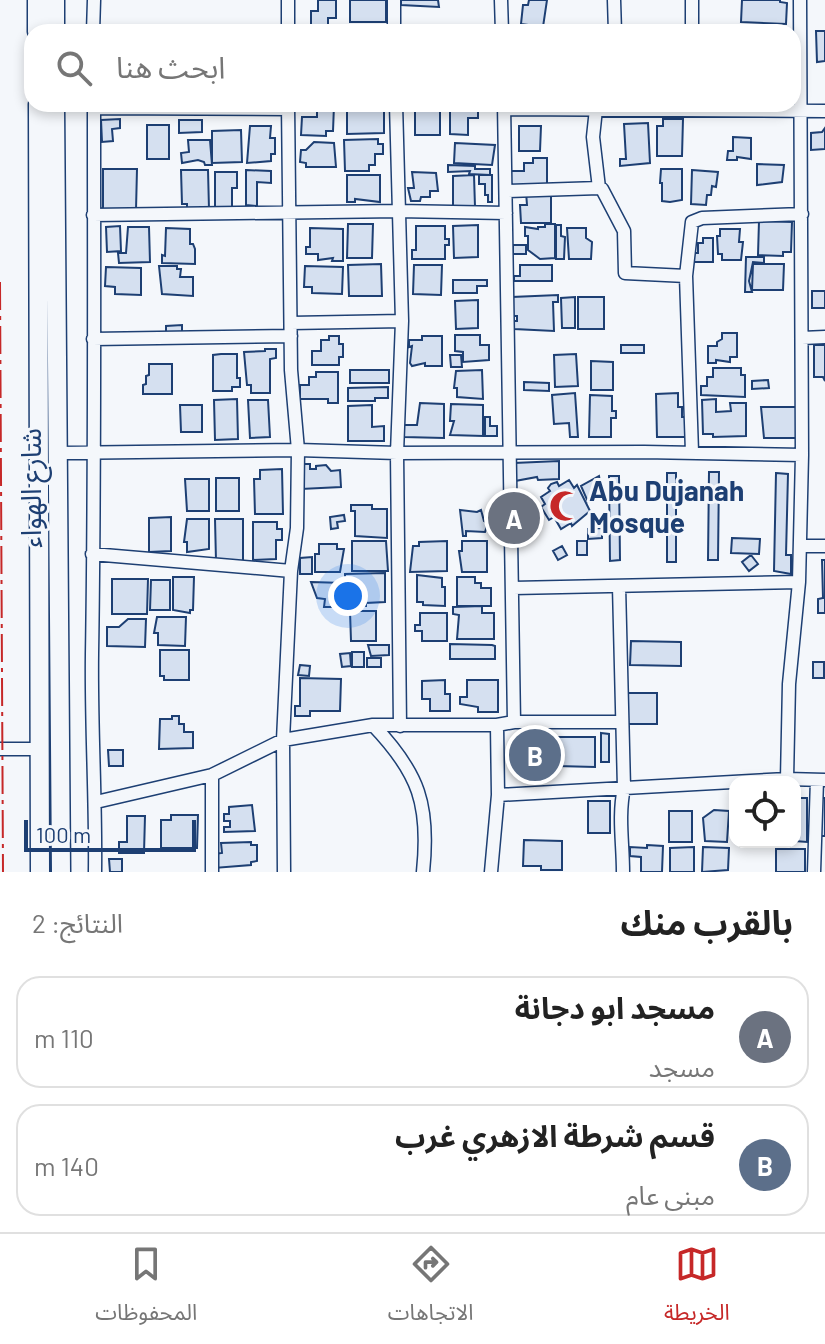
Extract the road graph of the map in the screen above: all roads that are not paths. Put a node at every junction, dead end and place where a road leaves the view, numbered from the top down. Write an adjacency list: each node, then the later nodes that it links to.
1 (37, 0): 10 (highway)
2 (55, 0): 11 (highway)
3 (94, 0): 12 (street)
4 (288, 0): 13 (street)
5 (394, 0): 14 (street)
6 (501, 0): 15 (street)
7 (614, 0): 16 (street)
8 (692, 0): 17 (street)
9 (800, 0): 18 (street)
10 (37, 24)
11 (55, 24)
12 (93, 24)
13 (288, 24)
14 (394, 24)
15 (502, 24)
16 (615, 24)
17 (692, 24)
18 (800, 24)
19 (825, 111): 27 (street)
20 (38, 112): 62 (highway, شارع الهواء)
21 (55, 112): 44 (highway, شارع الهواء)
22 (94, 112): 34 (street)
23 (288, 112): 31 (street)
24 (396, 112): 30 (street)
25 (504, 112): 29 (street)
26 (596, 112): 28 (street)
27 (801, 112): 33 (street)
28 (599, 188): 29 (street); 35 (street)
29 (507, 191): 32 (street)
30 (398, 211): 31 (street); 32 (street); 36 (street)
31 (290, 213): 34 (street); 37 (street)
32 (506, 213): 42 (street)
33 (802, 214): 35 (street); 39 (street)
34 (93, 215): 40 (street)
35 (686, 276): 43 (street)
36 (402, 321): 37 (street); 46 (street)
37 (291, 329): 40 (street); 41 (street)
38 (825, 337): 39 (street)
39 (802, 338): 47 (street)
40 (93, 339): 45 (street)
41 (298, 450): 45 (street); 46 (street); 51 (street)
42 (510, 451): 43 (street); 46 (street); 54 (street)
43 (692, 452): 47 (street)
44 (58, 453): 45 (street); 72 (highway, شارع الهواء)
45 (96, 453): 50 (street)
46 (397, 453): 59 (street)
47 (802, 455): 48 (street)
48 (800, 546): 49 (street); 52 (street)
49 (825, 546)
50 (92, 554): 51 (street); 70 (street)
51 (291, 571): 60 (street)
52 (799, 582): 53 (street); 64 (street)
53 (619, 586): 54 (street); 56 (street)
54 (513, 588): 55 (street)
55 (514, 722): 56 (street); 58 (street)
56 (622, 722): 68 (street)
57 (373, 725): 59 (street); 60 (street); 76 (street)
58 (497, 725): 59 (street); 69 (street)
59 (400, 726)
60 (283, 740): 63 (street); 75 (street)
61 (0, 749): 62 (street)
62 (41, 749): 71 (highway, شارع الهواء)
63 (212, 775): 70 (street); 74 (street)
64 (787, 776)
65 (801, 779): 66 (street)
66 (821, 780): 79 (street)
67 (729, 782): 68 (street)
68 (624, 788): 69 (street); 78 (street)
69 (498, 795): 77 (street)
70 (96, 802): 73 (street)
71 (40, 872)
72 (61, 872)
73 (95, 872)
74 (212, 872)
75 (284, 872)
76 (423, 872)
77 (491, 872)
78 (623, 872)
79 (814, 872)

